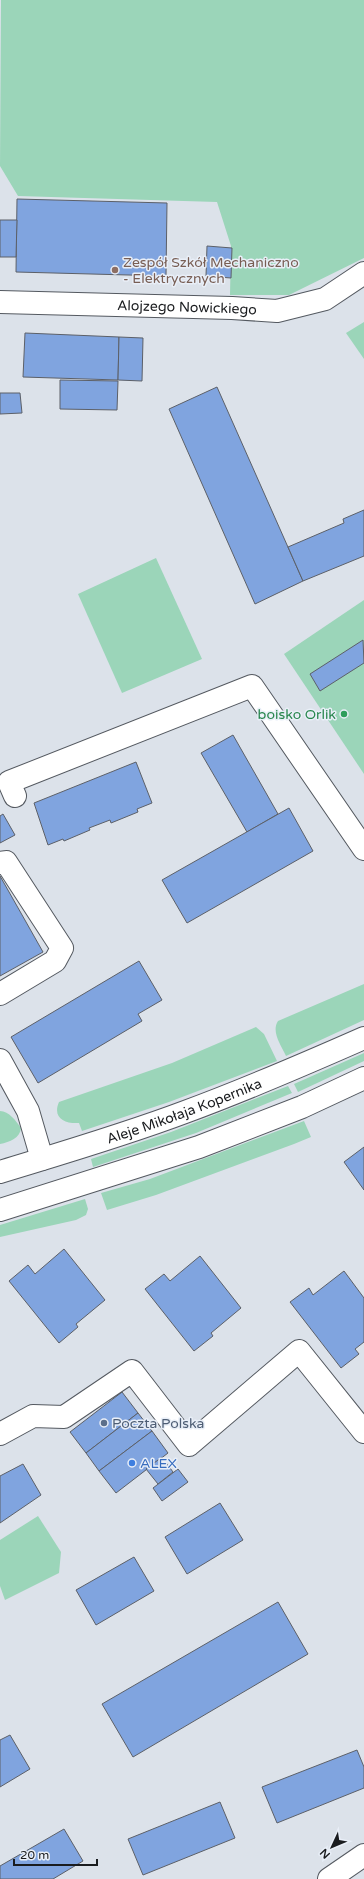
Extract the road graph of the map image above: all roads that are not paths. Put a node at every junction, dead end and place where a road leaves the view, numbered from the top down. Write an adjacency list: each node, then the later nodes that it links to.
1 (364, 272): 2 (street, Alojzego Nowickiego)
2 (0, 302)
3 (14, 796): 4 (street)
4 (364, 849)
5 (0, 863): 6 (street)
6 (0, 994)
7 (364, 1038): 10 (street, Aleje Mikołaja Kopernika)
8 (0, 1060): 10 (street)
9 (364, 1078): 12 (street)
10 (42, 1159): 11 (street, Aleje Mikołaja Kopernika)
11 (0, 1172)
12 (0, 1210)
13 (364, 1432): 14 (street)
14 (0, 1434)
15 (364, 1855): 16 (street)
16 (329, 1879)

